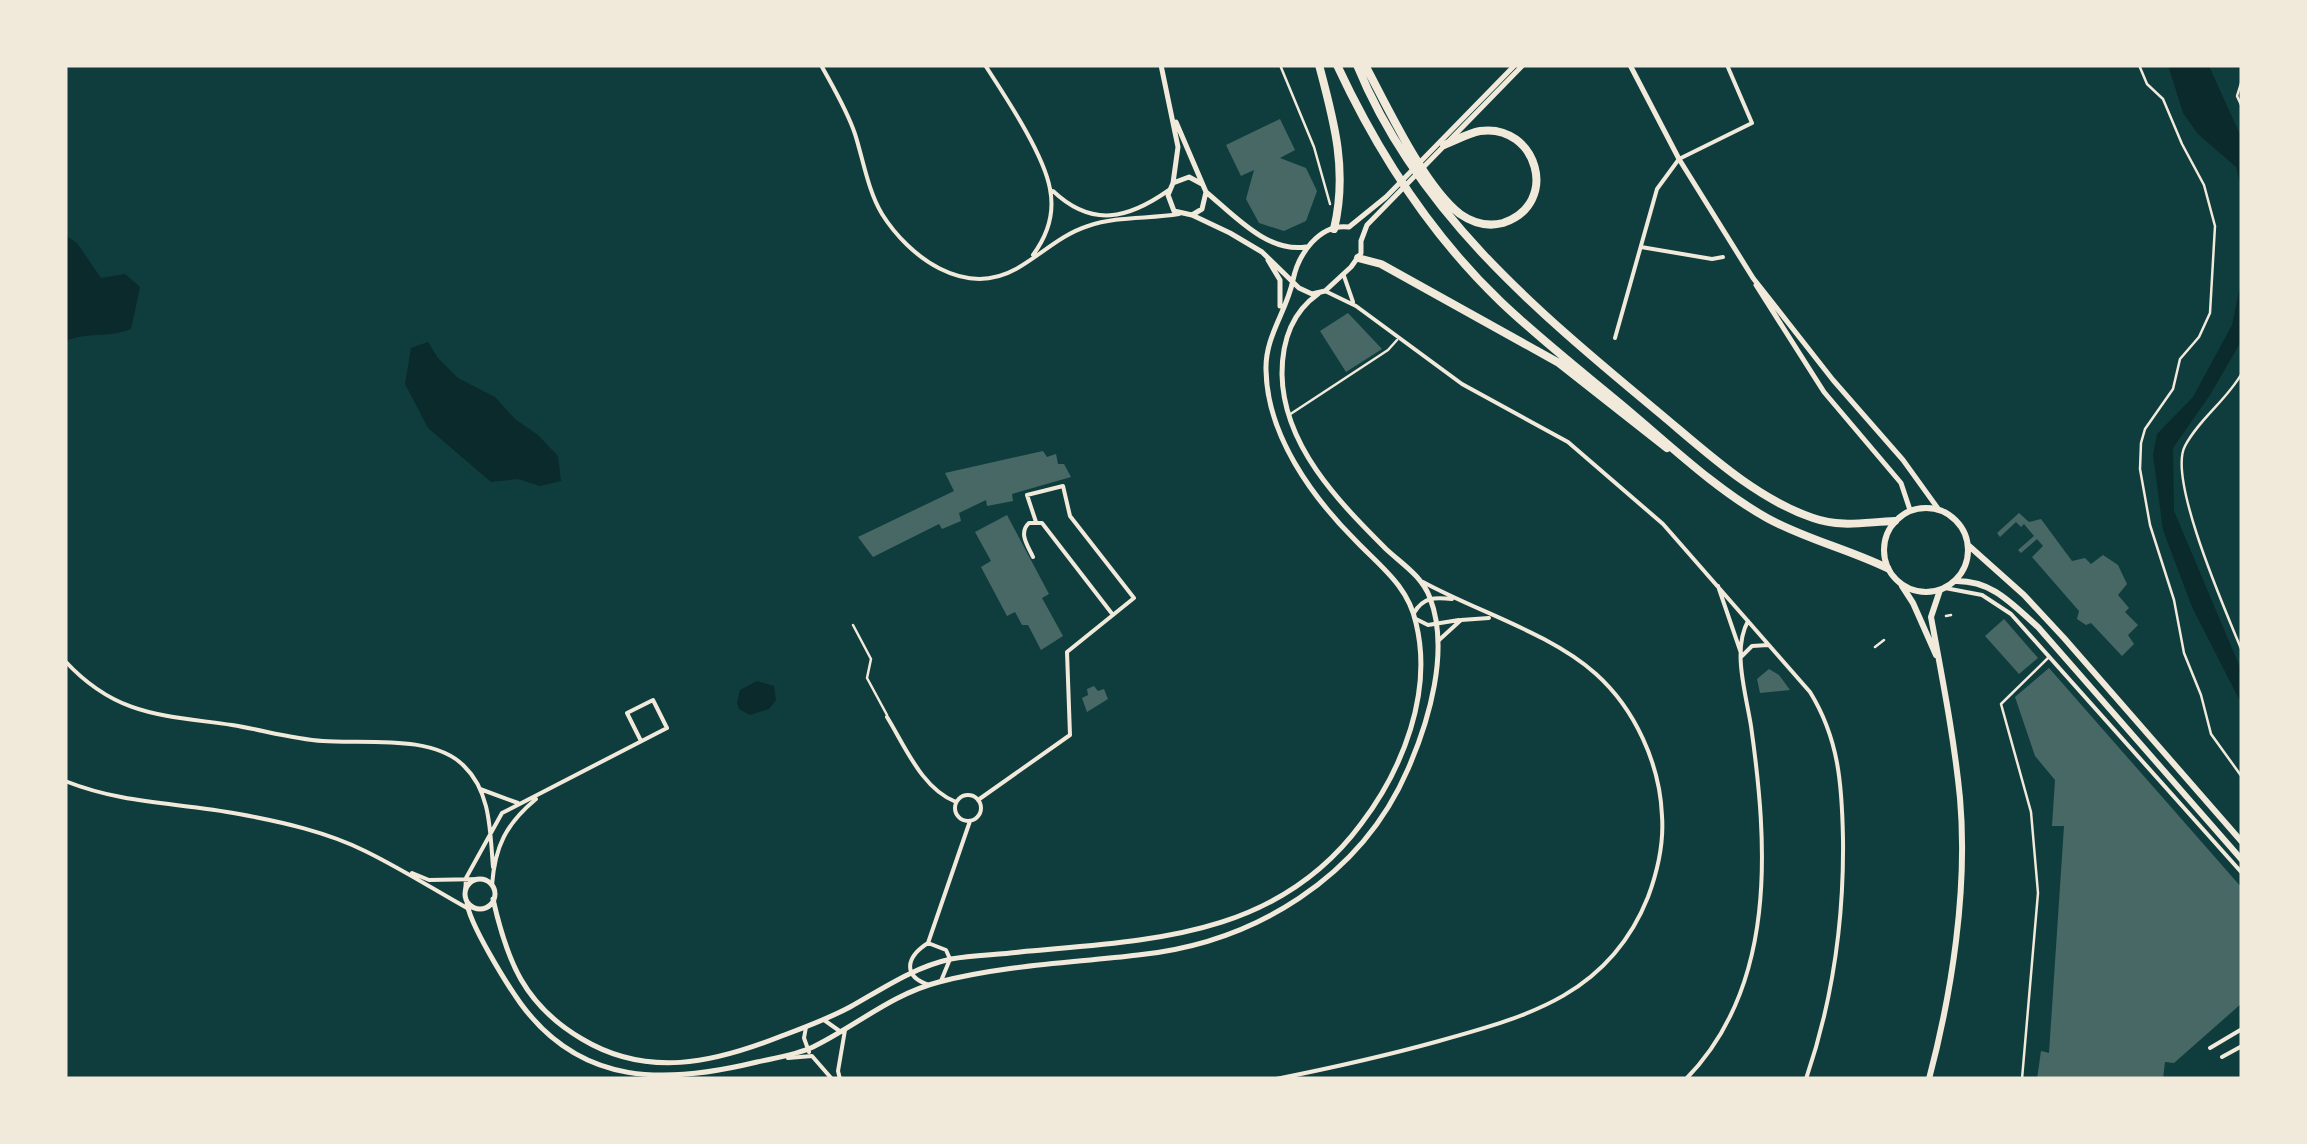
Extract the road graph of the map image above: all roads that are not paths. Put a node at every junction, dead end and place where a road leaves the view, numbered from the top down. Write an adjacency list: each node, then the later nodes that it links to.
1 (821, 65): 30 (street)
2 (985, 65): 17 (street)
3 (1161, 65): 12 (street)
4 (1319, 65): 23 (highway)
5 (1337, 65): 40 (highway)
6 (1358, 65): 43 (highway)
7 (1365, 65): 13 (highway)
8 (1515, 65): 14 (street)
9 (1523, 65): 13 (street)
10 (1630, 65): 15 (street)
11 (1727, 65): 15 (street)
12 (1171, 110): 16 (street); 18 (street)
13 (1444, 146): 14 (street)
14 (1431, 155): 19 (street)
15 (1679, 159): 26 (street); 32 (street)
16 (1171, 186): 17 (street); 18 (street); 20 (street)
17 (1050, 188): 30 (street)
18 (1205, 189): 21 (street); 25 (street)
19 (1388, 199): 22 (street); 24 (street)
20 (1179, 214): 21 (street); 30 (street)
21 (1192, 215): 27 (street)
22 (1349, 227): 23 (street); 24 (street)
23 (1334, 228): 25 (street)
24 (1361, 241): 29 (street)
25 (1308, 246): 33 (street)
26 (1642, 248): 28 (street); 37 (street)
27 (1262, 252): 33 (street); 36 (street)
28 (1722, 256)
29 (1358, 258): 31 (street); 40 (highway)
30 (1030, 259)
31 (1344, 276): 34 (street); 35 (street)
32 (1753, 278): 41 (street); 42 (street)
33 (1293, 280): 34 (street); 36 (street)
34 (1321, 292): 35 (street); 39 (street)
35 (1356, 306): 38 (street)
36 (1279, 314): 56 (street)
37 (1615, 338)
38 (1398, 339): 39 (street); 50 (street)
39 (1288, 416): 48 (street)
40 (1688, 460): 47 (highway)
41 (1910, 510): 42 (main road); 43 (main road)
42 (1940, 510): 45 (main road)
43 (1895, 520): 47 (main road)
44 (1036, 522): 46 (street); 55 (street); 55 (street)
45 (1968, 545): 49 (main road); 78 (main road)
46 (1032, 557)
47 (1887, 568): 51 (main road)
48 (1420, 580): 53 (street); 54 (street)
49 (1955, 581): 52 (main road); 79 (main road)
50 (1716, 582): 59 (street); 64 (street)
51 (1902, 586): 52 (main road); 67 (main road)
52 (1943, 589): 65 (street); 67 (main road)
53 (1430, 598): 54 (street); 56 (street); 60 (street)
54 (1457, 600): 57 (street)
55 (1113, 614): 73 (street)
56 (1415, 616): 60 (street); 90 (street)
57 (1494, 618): 58 (street); 104 (street)
58 (1461, 620): 60 (street); 62 (street)
59 (1748, 621): 63 (street); 64 (street)
60 (1436, 624): 62 (street)
61 (853, 625): 68 (street)
62 (1436, 644): 92 (street)
63 (1768, 644): 64 (street); 106 (street)
64 (1742, 656): 105 (street)
65 (2050, 656): 82 (street); 108 (street)
66 (65, 660): 71 (street)
67 (1939, 661): 107 (main road)
68 (887, 716): 74 (street)
69 (640, 741): 69 (street); 72 (street)
70 (65, 781): 81 (street)
71 (480, 789): 75 (street); 77 (street)
72 (539, 796): 75 (street); 80 (street)
73 (978, 800): 74 (street); 76 (street)
74 (956, 802): 76 (street)
75 (518, 803): 77 (street)
76 (970, 820): 89 (street)
77 (490, 832): 80 (street); 83 (street)
78 (2242, 842)
79 (2242, 860)
80 (493, 867): 85 (street)
81 (403, 870): 83 (street); 88 (street)
82 (2242, 873)
83 (466, 878): 84 (street); 86 (street)
84 (481, 879): 85 (street); 86 (street)
85 (492, 885): 87 (street)
86 (465, 894): 88 (street)
87 (494, 899): 88 (street); 95 (street)
88 (469, 906): 100 (street)
89 (928, 943): 90 (street); 91 (street)
90 (950, 959): 91 (street); 92 (street)
91 (910, 974): 93 (street); 94 (street)
92 (940, 982): 93 (street)
93 (929, 985): 97 (street)
94 (823, 1019): 95 (street); 97 (street)
95 (806, 1027): 100 (street)
96 (2242, 1029): 99 (street)
97 (843, 1030): 100 (street); 103 (street)
98 (2242, 1046): 101 (street)
99 (2210, 1048)
100 (809, 1053): 102 (street)
101 (2222, 1058)
102 (832, 1079)
103 (840, 1079)
104 (1276, 1079)
105 (1686, 1079)
106 (1806, 1079)
107 (1929, 1079)
108 (2022, 1079)

